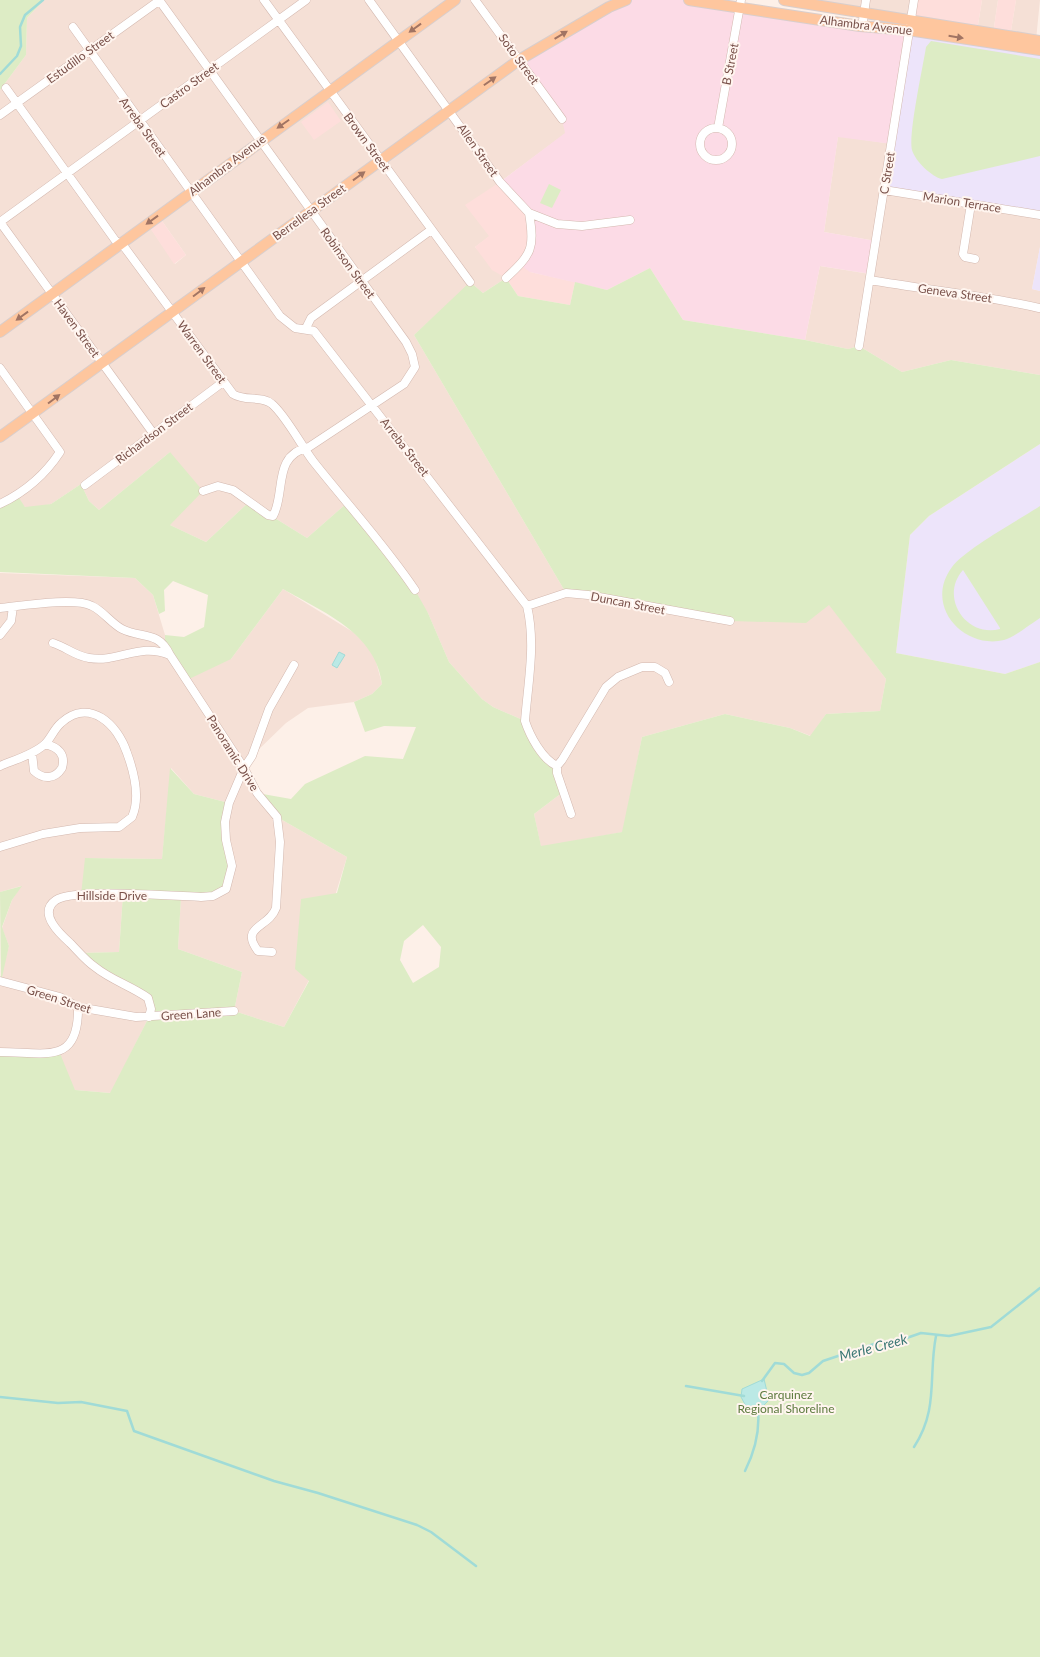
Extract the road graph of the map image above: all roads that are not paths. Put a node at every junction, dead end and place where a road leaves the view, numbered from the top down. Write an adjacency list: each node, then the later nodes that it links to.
1 (159, 0): 21 (street, Estudillo Street); 24 (street, Robinson Street)
2 (264, 0): 15 (street, Brown Street)
3 (306, 0): 15 (street, Castro Street)
4 (369, 0): 19 (street, Allen Street)
5 (455, 0): 19 (main road, Alhambra Avenue, one-way to 19)
6 (475, 0): 23 (street, Soto Street)
7 (626, 0): 23 (main road, Berrellesa Street, one-way to 7)
8 (691, 0): 12 (main road, Alhambra Avenue)
9 (786, 0): 13 (main road, Alhambra Avenue); 14 (street)
10 (866, 0): 13 (street)
11 (914, 0): 16 (street, C Street)
12 (740, 3): 14 (main road, Alhambra Avenue); 32 (street, B Street)
13 (864, 12): 16 (main road, Alhambra Avenue); 17 (street)
14 (785, 15): 17 (main road, Alhambra Avenue)
15 (279, 20): 24 (street, Castro Street); 26 (street, Brown Street)
16 (909, 24): 17 (main road, Alhambra Avenue); 20 (main road, Alhambra Avenue); 22 (main road, Alhambra Avenue, one-way to 22); 36 (street, C Street)
17 (862, 27)
18 (73, 28): 21 (street, Arreba Street)
19 (398, 40): 26 (main road, Alhambra Avenue); 28 (street, Allen Street)
20 (1040, 41)
21 (88, 50): 27 (street, Estudillo Street); 31 (street, Arreba Street)
22 (1040, 50)
23 (520, 60): 28 (main road, Berrellesa Street, one-way to 23); 30 (street, Soto Street)
24 (209, 70): 31 (street, Castro Street); 33 (street, Robinson Street)
25 (6, 88): 27 (street, Warren Street)
26 (328, 90): 33 (main road, Alhambra Avenue, one-way to 33); 34 (street, Brown Street)
27 (17, 102): 29 (street, Estudillo Street); 35 (street, Warren Street)
28 (450, 110): 34 (main road, Berrellesa Street); 40 (street, Allen Street)
29 (0, 115)
30 (562, 119)
31 (139, 122): 35 (street, Castro Street); 37 (street, Arreba Street)
32 (718, 128): 32 (street)
33 (260, 140): 37 (main road, Alhambra Avenue); 39 (street, Robinson Street)
34 (380, 160): 39 (main road, Berrellesa Street, one-way to 34); 44 (street, Brown Street)
35 (68, 174): 43 (street, Castro Street); 45 (street, Warren Street)
36 (884, 190): 38 (street, Marion Terrace); 50 (street, C Street)
37 (190, 192): 45 (main road, Alhambra Avenue, one-way to 45); 47 (street, Arreba Street)
38 (972, 204): 41 (street, Marion Terrace); 46 (street)
39 (310, 212): 47 (main road, Berrellesa Street); 49 (street, Robinson Street)
40 (529, 213): 42 (street, Allen Street); 48 (street)
41 (1040, 215)
42 (630, 220)
43 (0, 222): 52 (street, Haven Street)
44 (431, 230): 49 (street); 51 (street, Brown Street)
45 (120, 244): 52 (main road, Alhambra Avenue); 54 (street, Warren Street)
46 (975, 259)
47 (241, 261): 54 (main road, Berrellesa Street, one-way to 47); 55 (street, Arreba Street)
48 (506, 278)
49 (361, 280): 55 (street); 61 (street, Robinson Street)
50 (870, 280): 53 (street, Geneva Street); 57 (street, C Street)
51 (470, 282)
52 (52, 294): 56 (main road, Alhambra Avenue, one-way to 56); 58 (street, Haven Street)
53 (1040, 308)
54 (172, 312): 58 (main road, Berrellesa Street); 60 (street, Warren Street)
55 (306, 328): 61 (street, Arreba Street)
56 (0, 332)
57 (859, 346)
58 (102, 363): 62 (main road, Berrellesa Street, one-way to 58); 63 (street, Haven Street)
59 (0, 368): 62 (street)
60 (223, 382): 63 (street, Richardson Street); 65 (street, Warren Street)
61 (372, 406): 65 (street, Robinson Street); 71 (street, Arreba Street)
62 (32, 415): 64 (main road, Berrellesa Street); 68 (street)
63 (152, 433): 66 (street, Richardson Street)
64 (0, 437)
65 (303, 448): 67 (street, Robinson Street); 69 (street, Warren Street)
66 (85, 485)
67 (203, 491)
68 (0, 504)
69 (416, 590)
70 (13, 606): 72 (street, Panoramic Drive); 74 (street); 76 (street, Panoramic Drive)
71 (527, 606): 73 (street, Duncan Street); 82 (street, Arreba Street)
72 (0, 608)
73 (730, 622)
74 (0, 635)
75 (53, 644): 76 (street)
76 (170, 655): 83 (street, Panoramic Drive)
77 (294, 665): 83 (street, Hillside Drive)
78 (669, 682): 82 (street)
79 (45, 744): 80 (street); 80 (street); 87 (street)
80 (32, 752): 81 (street)
81 (0, 766)
82 (557, 766): 86 (street)
83 (244, 768): 84 (street, Panoramic Drive); 85 (street, Hillside Drive)
84 (250, 781): 85 (street); 88 (street, Panoramic Drive)
85 (238, 782): 92 (street, Hillside Drive)
86 (570, 814)
87 (0, 847)
88 (272, 952)
89 (0, 982): 90 (street, Green Street)
90 (78, 1007): 92 (street, Green Street); 93 (street)
91 (234, 1011): 92 (street, Green Lane)
92 (149, 1017)
93 (0, 1052)

